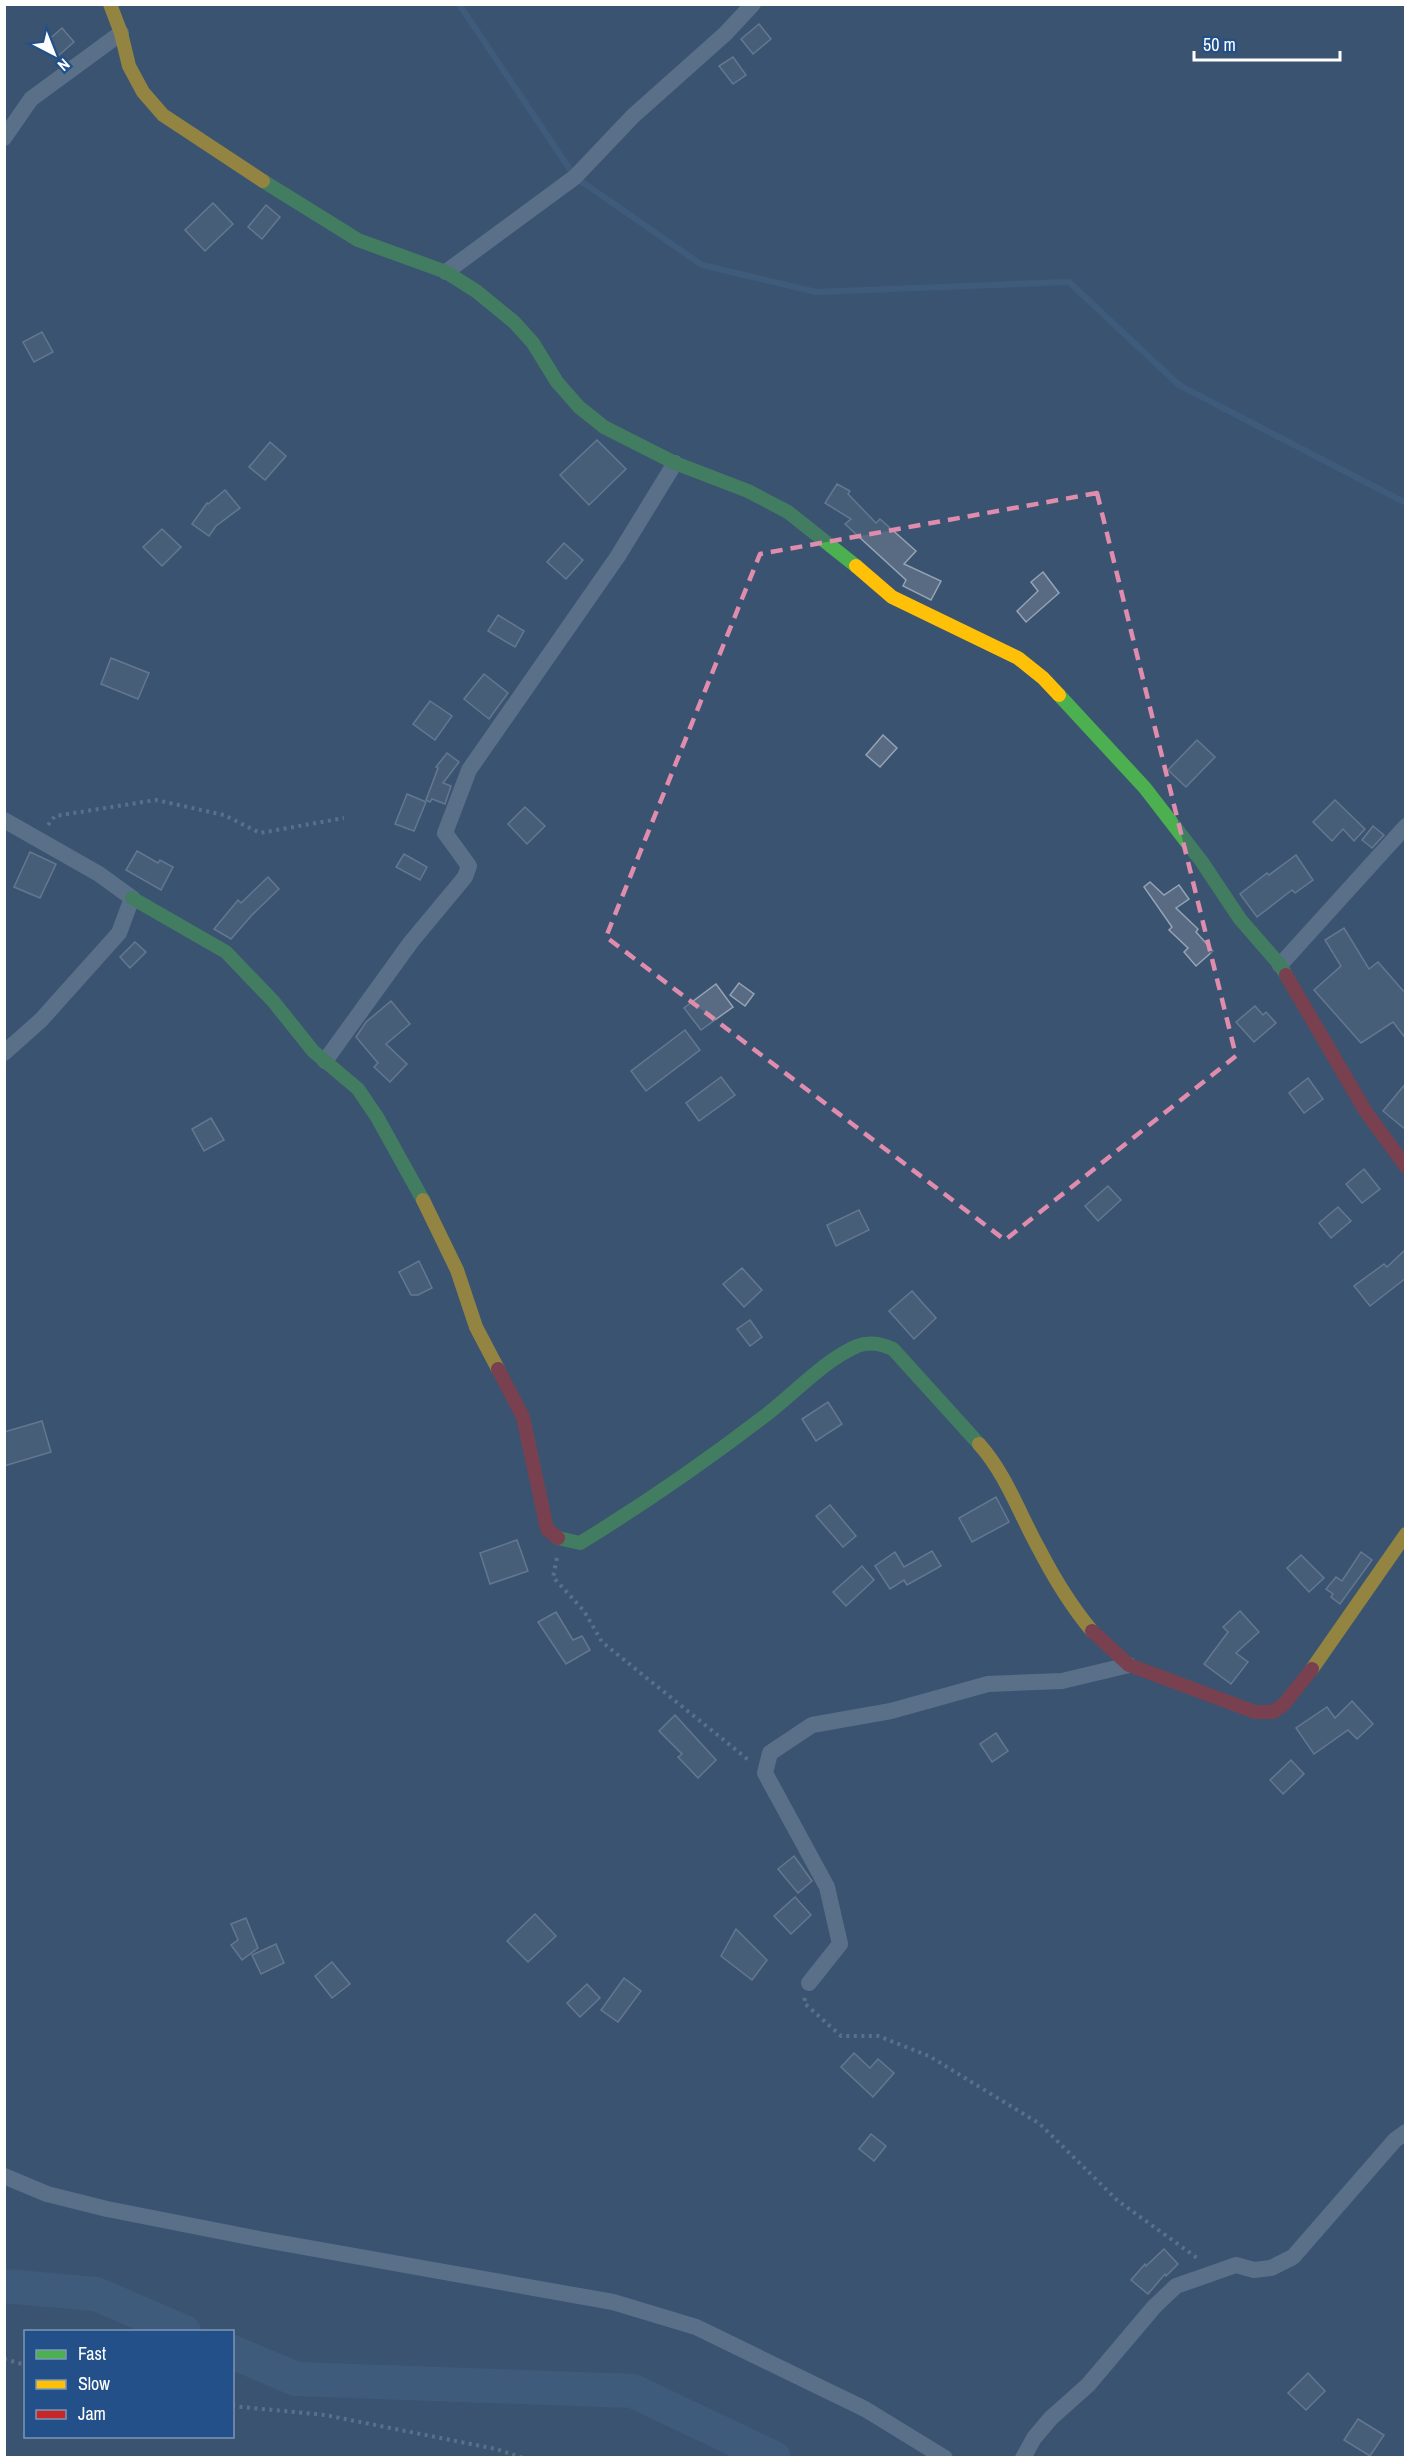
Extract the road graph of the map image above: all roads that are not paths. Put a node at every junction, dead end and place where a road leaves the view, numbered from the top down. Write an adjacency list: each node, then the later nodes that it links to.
1 (110, 4): 3 (street)
2 (753, 4): 5 (street)
3 (121, 33): 4 (street); 5 (street)
4 (4, 138)
5 (446, 272): 6 (street)
6 (675, 464): 10 (street); 12 (street)
7 (4, 820): 9 (street)
8 (1406, 826): 10 (street)
9 (132, 898): 11 (street); 12 (street)
10 (1280, 965): 13 (street)
11 (4, 1053)
12 (326, 1061): 15 (street)
13 (1406, 1167)
14 (1406, 1534): 15 (street)
15 (1129, 1665): 16 (street)
16 (809, 1983)
17 (1406, 2132): 20 (street)
18 (4, 2176): 19 (street)
19 (945, 2457)
20 (1023, 2457)

